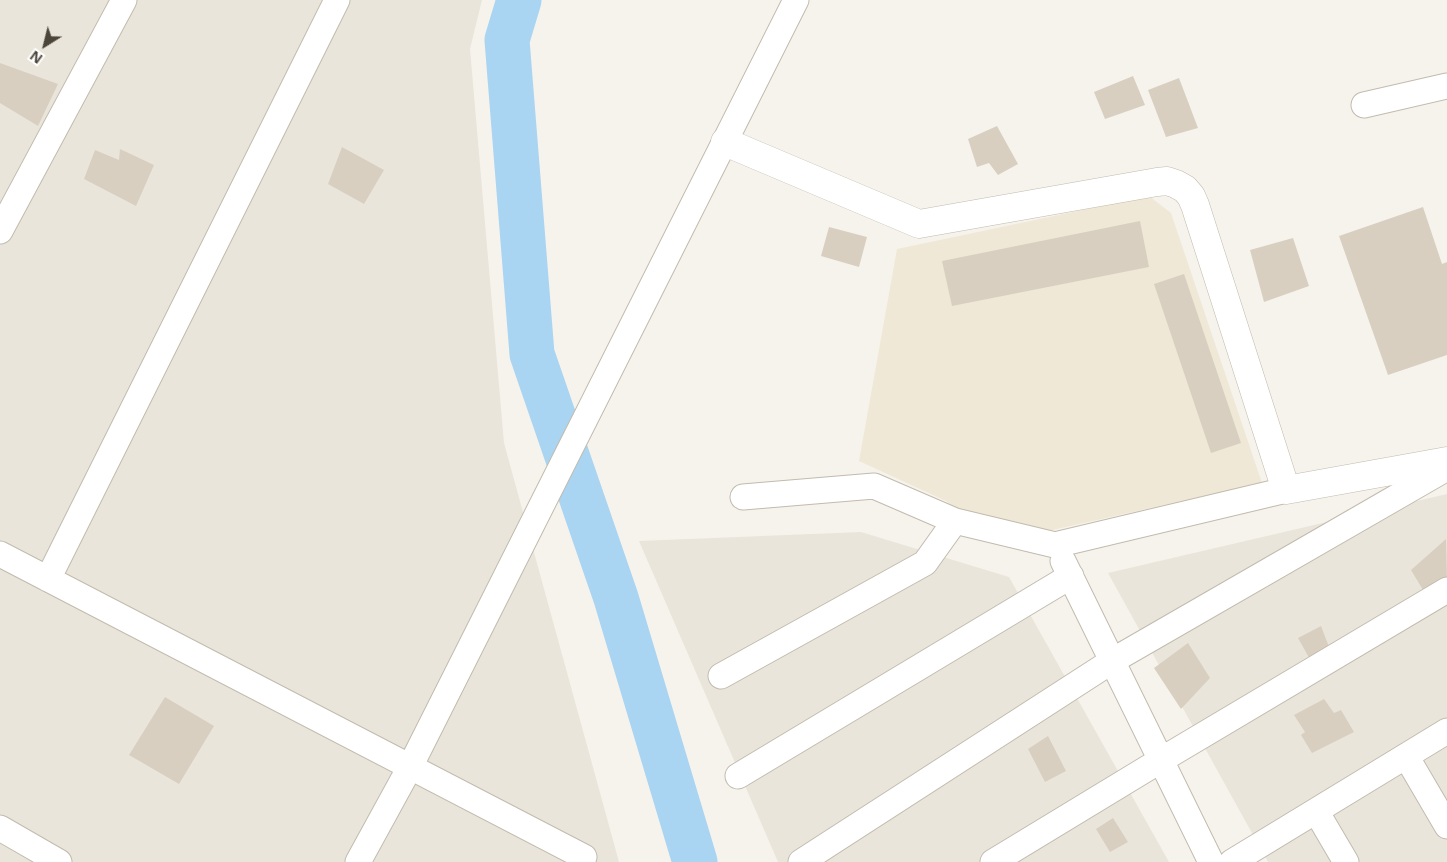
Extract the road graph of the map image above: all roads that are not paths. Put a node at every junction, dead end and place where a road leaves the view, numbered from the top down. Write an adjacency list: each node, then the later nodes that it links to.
1 (124, 0): 7 (street)
2 (337, 0): 16 (street)
3 (796, 0): 6 (street)
4 (1447, 86): 5 (street)
5 (1364, 105)
6 (726, 142): 10 (street); 23 (street)
7 (0, 231)
8 (1447, 461): 10 (street)
9 (1447, 468): 18 (street)
10 (1286, 490): 13 (street)
11 (743, 497): 12 (street)
12 (955, 521): 13 (street); 19 (street)
13 (1055, 545): 15 (street)
14 (0, 554): 16 (street)
15 (1071, 576): 18 (street); 24 (street)
16 (48, 579): 23 (street)
17 (1447, 590): 22 (street)
18 (1112, 661): 22 (street); 31 (street)
19 (721, 676)
20 (1447, 731): 21 (street)
21 (1406, 756): 25 (street); 26 (street)
22 (1161, 760): 32 (street); 33 (street)
23 (410, 767): 28 (street); 30 (street)
24 (738, 776)
25 (1316, 811): 34 (street); 35 (street)
26 (1447, 826)
27 (0, 828): 29 (street)
28 (584, 857)
29 (59, 862)
30 (358, 862)
31 (801, 862)
32 (993, 862)
33 (1211, 862)
34 (1232, 862)
35 (1346, 862)

